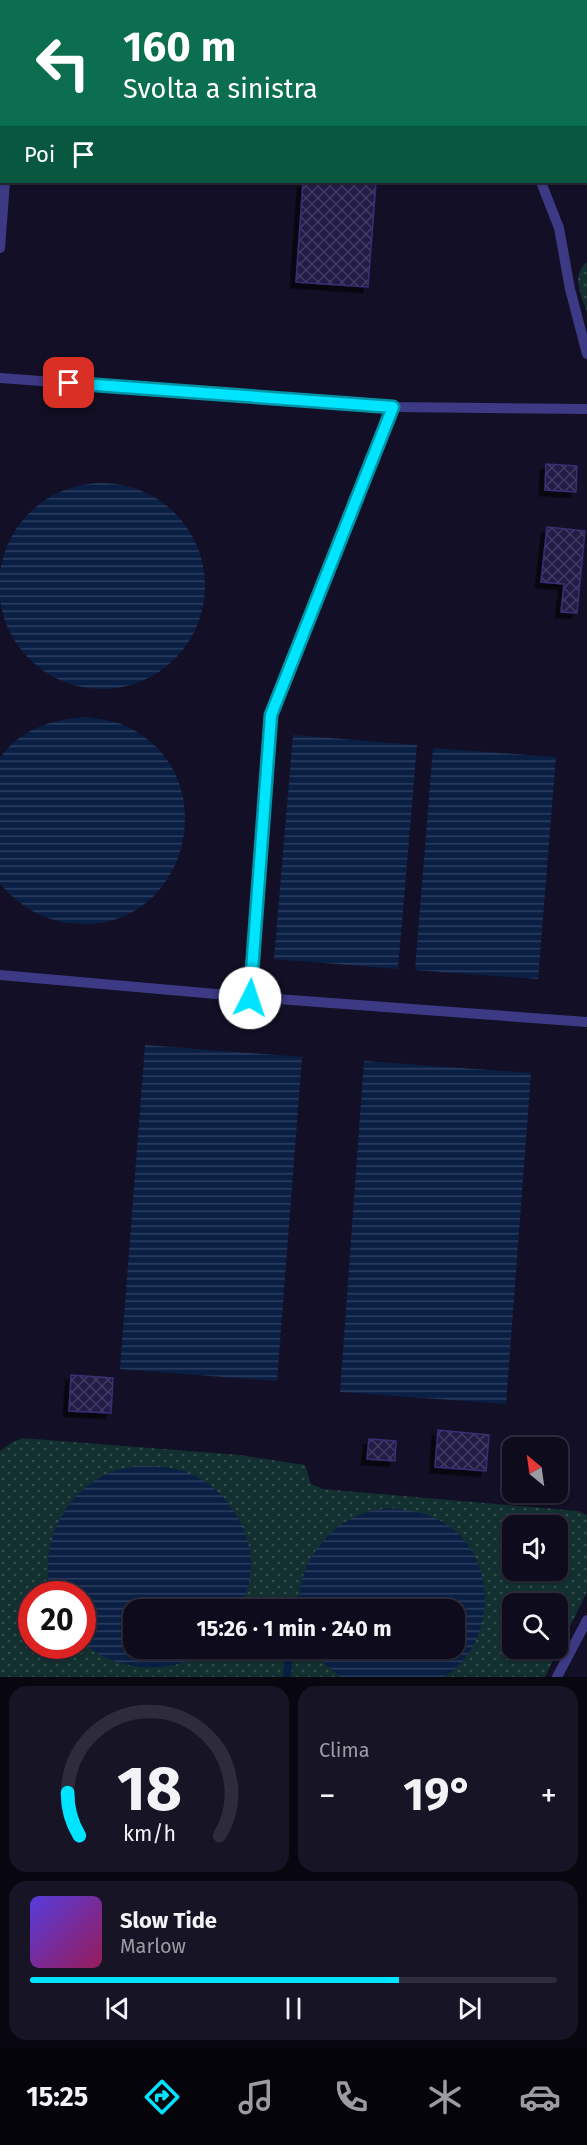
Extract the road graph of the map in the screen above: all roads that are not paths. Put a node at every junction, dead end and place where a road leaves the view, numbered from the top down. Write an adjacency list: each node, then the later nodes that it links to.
1 (5, 183): 3 (lane)
2 (541, 183): 4 (lane)
3 (0, 248)
4 (587, 354)
5 (0, 378): 6 (lane)
6 (393, 407): 7 (lane); 9 (lane)
7 (587, 409)
8 (0, 975): 9 (lane)
9 (250, 998): 10 (lane)
10 (587, 1022)
11 (587, 1620): 12 (lane)
12 (557, 1677)

